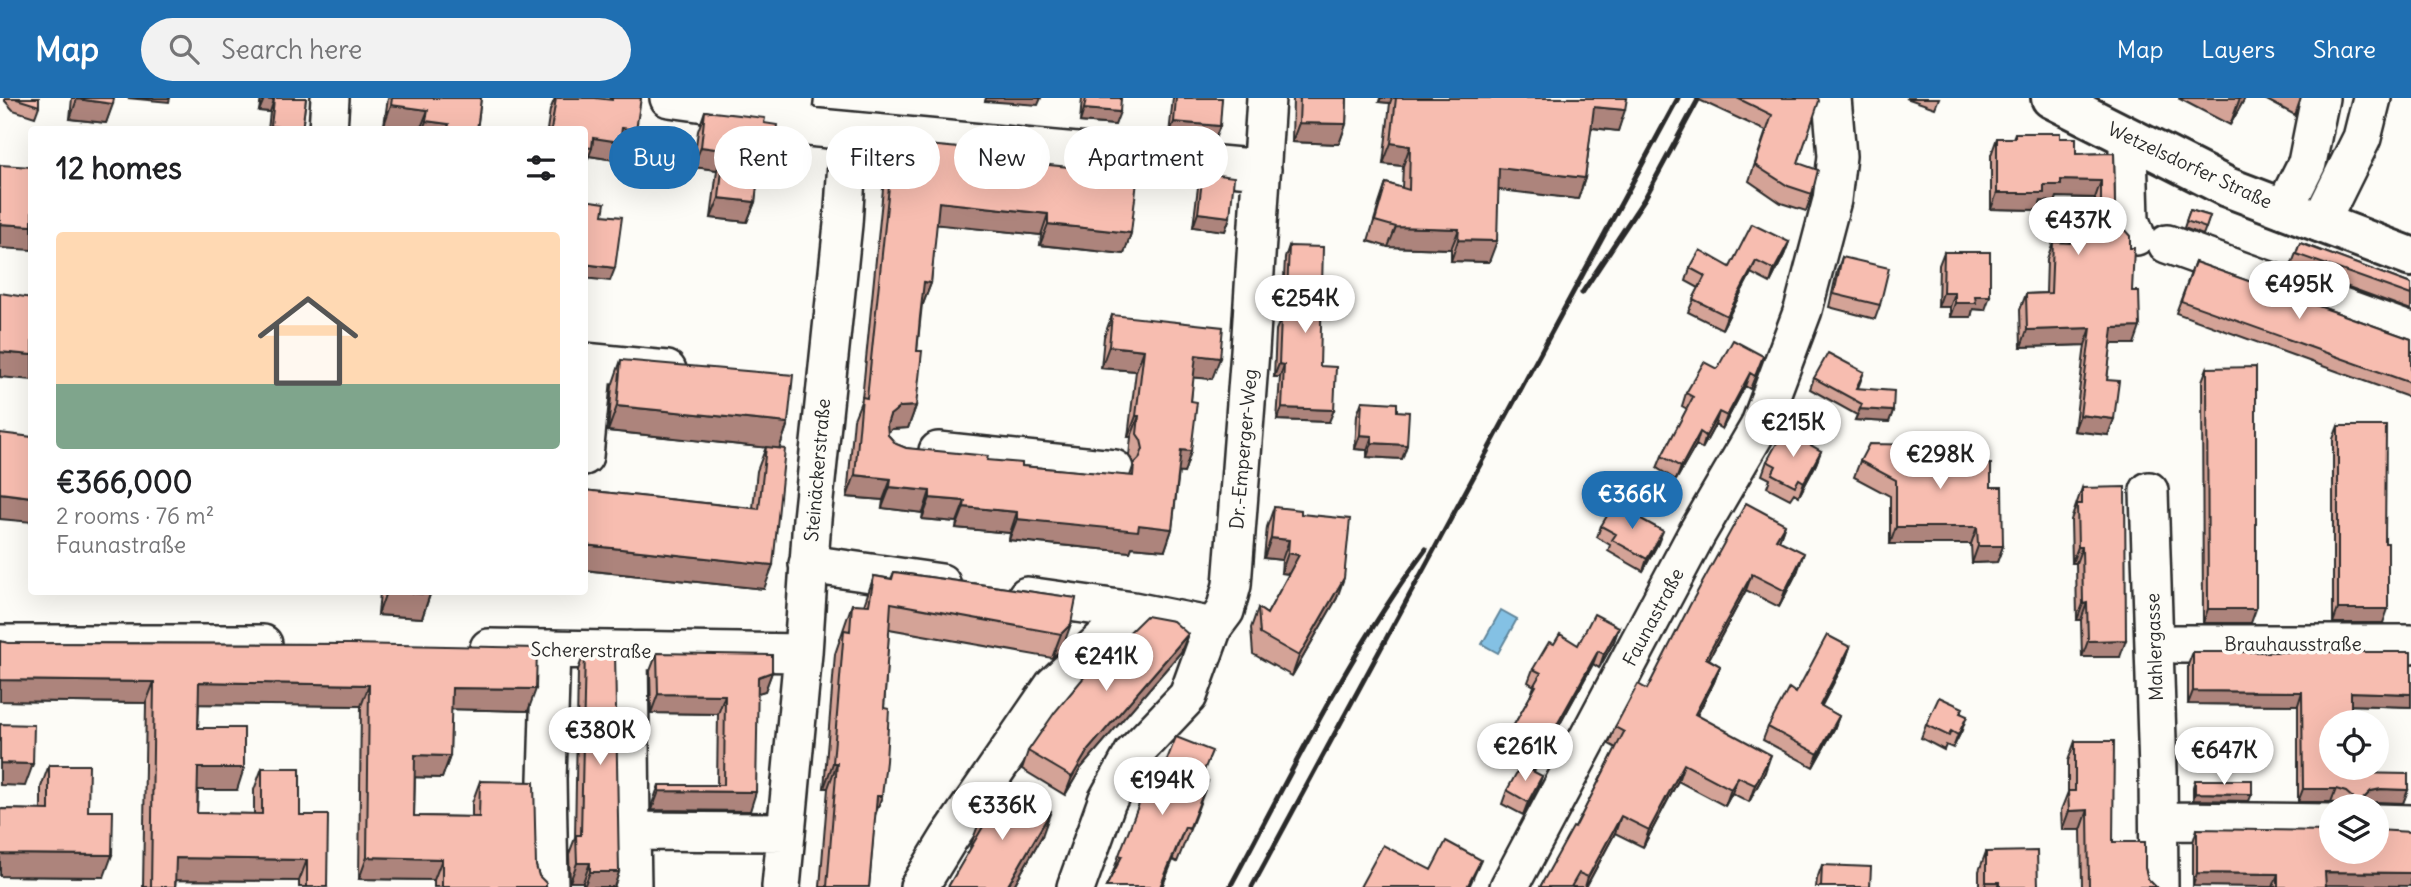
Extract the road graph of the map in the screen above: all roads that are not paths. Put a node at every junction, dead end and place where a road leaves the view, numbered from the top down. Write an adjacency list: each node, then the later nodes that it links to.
1 (330, 98): 9 (street)
2 (669, 98): 8 (street)
3 (1266, 98): 13 (street, Dr.-Emperger-Weg)
4 (1832, 98): 47 (street, Faunastraße)
5 (2051, 98): 12 (main road, Wetzelsdorfer Straße)
6 (2320, 98): 15 (street)
7 (2372, 98): 16 (street)
8 (793, 106): 10 (street)
9 (328, 126)
10 (826, 129)
11 (940, 139): 13 (street)
12 (2133, 139): 15 (main road, Wetzelsdorfer Straße); 18 (street)
13 (1262, 169): 27 (street, Dr.-Emperger-Weg)
14 (845, 189): 25 (street, Steinäckerstraße)
15 (2284, 209): 16 (main road, Wetzelsdorfer Straße)
16 (2320, 223): 17 (main road, Wetzelsdorfer Straße)
17 (2411, 257)
18 (2411, 332)
19 (589, 363): 20 (street); 21 (street)
20 (703, 373)
21 (588, 382)
22 (900, 448): 23 (street)
23 (1114, 469)
24 (2149, 491): 48 (street, Mahlergasse)
25 (808, 564): 26 (street); 35 (street, Steinäckerstraße)
26 (1133, 611): 27 (street); 45 (street)
27 (1219, 619): 46 (street, Dr.-Emperger-Weg)
28 (0, 644): 31 (street)
29 (2175, 644): 30 (street, Brauhausstraße)
30 (2411, 644)
31 (302, 645)
32 (453, 647): 33 (street, Schererstraße)
33 (551, 649): 34 (street, Schererstraße); 42 (street)
34 (629, 650): 35 (street, Schererstraße); 40 (street)
35 (803, 653): 41 (street, Steinäckerstraße)
36 (2176, 821): 37 (street)
37 (2319, 823)
38 (2389, 823): 39 (street)
39 (2411, 824)
40 (631, 831): 41 (street); 43 (street)
41 (786, 832): 44 (street, Steinäckerstraße)
42 (550, 887)
43 (632, 887)
44 (781, 887)
45 (919, 887)
46 (1076, 887)
47 (1509, 887)
48 (2159, 887)

